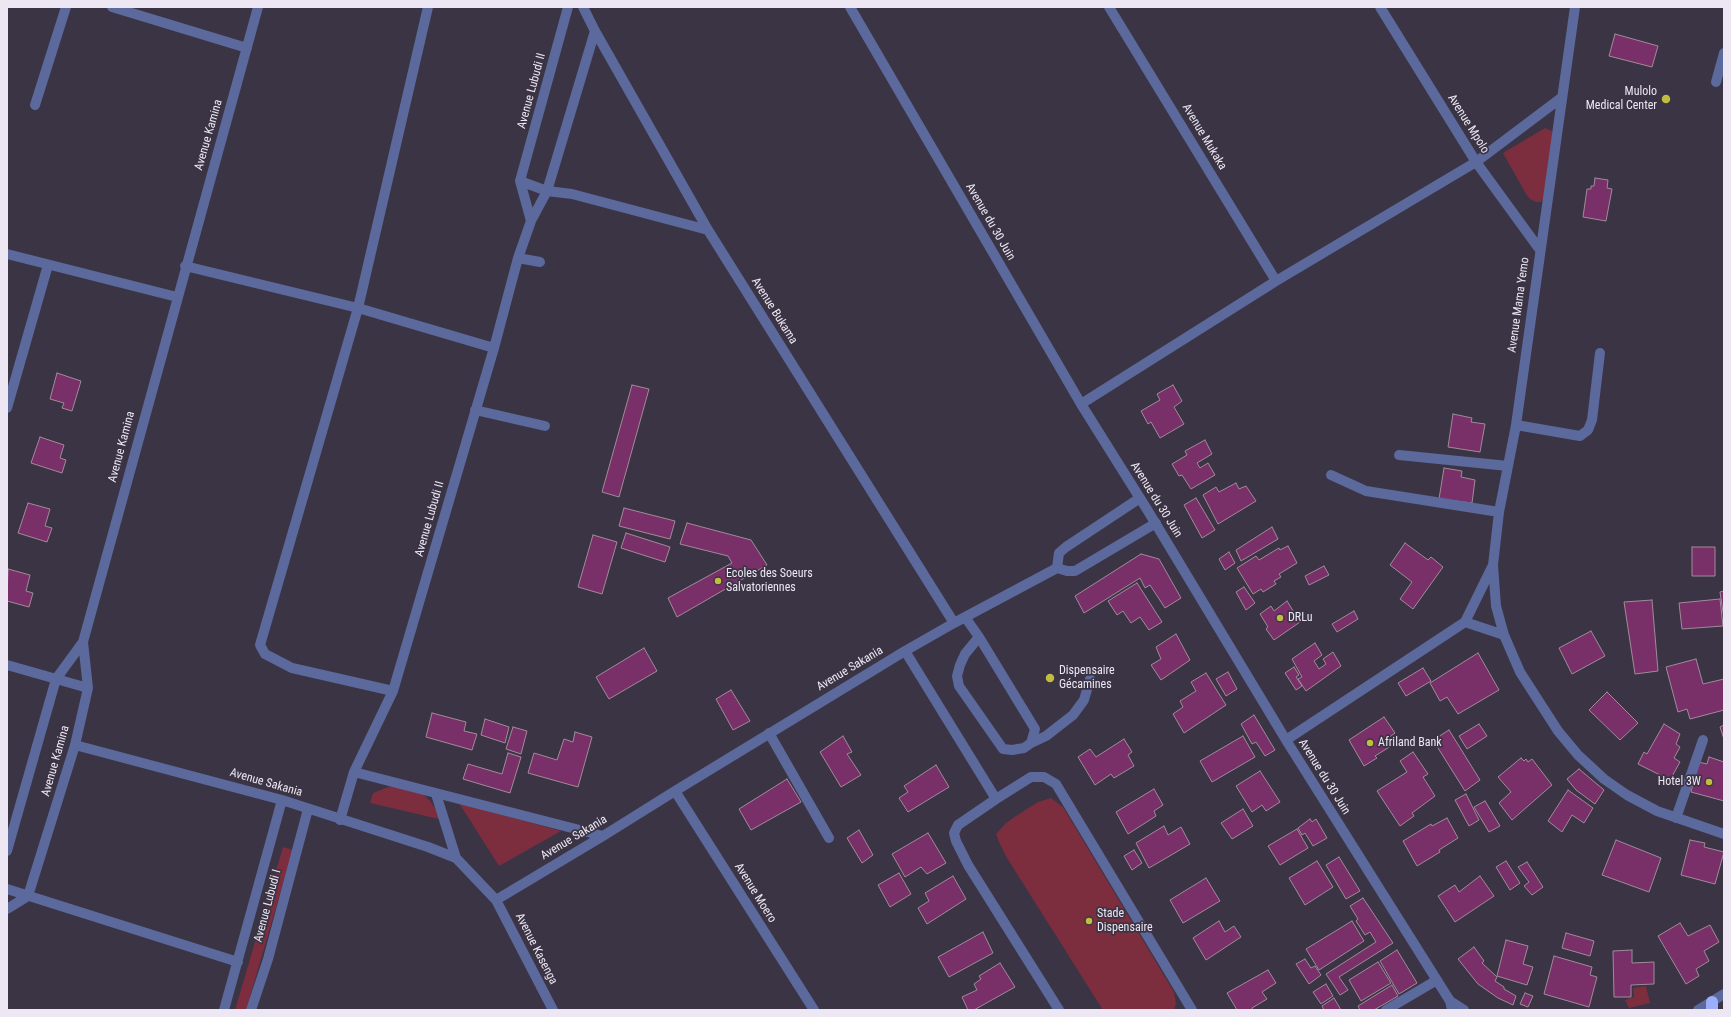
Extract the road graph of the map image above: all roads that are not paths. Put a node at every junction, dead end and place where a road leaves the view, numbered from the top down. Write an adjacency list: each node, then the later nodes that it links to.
1 (66, 7): 16 (street)
2 (112, 7): 12 (street)
3 (258, 7): 12 (street, Avenue Kamina)
4 (428, 7): 30 (street)
5 (568, 7): 18 (street, Avenue Lubudi II)
6 (583, 7): 11 (street, Avenue Bukama)
7 (850, 7): 33 (street, Avenue du 30 Juin)
8 (1109, 7): 28 (street, Avenue Mukaka)
9 (1380, 7): 17 (street, Avenue Mpolo)
10 (1575, 7): 15 (street, Avenue Mama Yemo)
11 (595, 31): 19 (street, Avenue Lubudi II); 21 (street, Avenue Bukama)
12 (247, 48): 27 (street, Avenue Kamina)
13 (1724, 53): 14 (street)
14 (1716, 82)
15 (1561, 98): 17 (street); 22 (street, Avenue Mama Yemo)
16 (35, 105)
17 (1476, 162): 22 (street, Avenue Mpolo); 28 (street)
18 (520, 182): 19 (street); 20 (street)
19 (547, 191): 20 (street, Avenue Lubudi II); 21 (street)
20 (531, 221): 24 (street, Avenue Lubudi II)
21 (708, 230): 48 (street, Avenue Bukama)
22 (1540, 250): 36 (street, Avenue Mama Yemo)
23 (7, 254): 26 (street)
24 (518, 258): 25 (street); 31 (street, Avenue Lubudi II)
25 (540, 262)
26 (48, 265): 29 (street); 34 (street)
27 (185, 266): 29 (street, Avenue Kamina); 30 (street)
28 (1276, 281): 33 (street)
29 (176, 297): 51 (street, Avenue Kamina)
30 (358, 308): 31 (street); 57 (street)
31 (494, 348): 35 (street, Avenue Lubudi II)
32 (1600, 353): 36 (street)
33 (1082, 404): 41 (street, Avenue du 30 Juin)
34 (7, 408)
35 (476, 410): 37 (street); 57 (street, Avenue Lubudi II)
36 (1516, 425): 39 (street, Avenue Mama Yemo)
37 (545, 426)
38 (1399, 455): 39 (street)
39 (1508, 466): 42 (street, Avenue Mama Yemo)
40 (1331, 475): 42 (street)
41 (1140, 498): 43 (street, Avenue du 30 Juin); 45 (street)
42 (1499, 512): 44 (street, Avenue Mama Yemo)
43 (1156, 523): 45 (street); 59 (street, Avenue du 30 Juin)
44 (1493, 565): 47 (street); 49 (street, Avenue Mama Yemo)
45 (1057, 568): 46 (street, Avenue Sakania)
46 (965, 617): 48 (street, Avenue Sakania); 50 (street)
47 (1466, 622): 49 (street); 59 (street)
48 (954, 623): 52 (street, Avenue Sakania)
49 (1504, 635): 69 (street, Avenue Mama Yemo)
50 (979, 637): 61 (street); 61 (street)
51 (82, 642): 54 (street); 56 (street, Avenue Kamina)
52 (905, 650): 58 (street, Avenue Sakania); 66 (street)
53 (7, 665): 54 (street)
54 (56, 679): 56 (street); 74 (street)
55 (1090, 679): 61 (street)
56 (88, 688): 62 (street, Avenue Kamina)
57 (394, 691): 63 (street, Avenue Lubudi II)
58 (769, 733): 64 (street, Avenue Sakania); 73 (street)
59 (1286, 740): 81 (street, Avenue du 30 Juin)
60 (1703, 740): 69 (street)
61 (1031, 743)
62 (75, 745): 67 (street, Avenue Sakania); 77 (street, Avenue Kamina)
63 (354, 772): 65 (street); 70 (street, Avenue Lubudi II)
64 (675, 791): 72 (street, Avenue Sakania); 88 (street, Avenue Moero)
65 (436, 794): 72 (street); 75 (street)
66 (996, 799): 89 (street); 90 (street)
67 (282, 800): 68 (street, Avenue Sakania); 80 (street)
68 (308, 809): 70 (street, Avenue Sakania); 86 (street, Avenue Lubudi I)
69 (1676, 818): 71 (street, Avenue Mama Yemo)
70 (340, 820): 75 (street, Avenue Sakania)
71 (1724, 834)
72 (603, 836): 78 (street, Avenue Sakania)
73 (830, 838)
74 (7, 851)
75 (456, 858): 78 (street, Avenue Sakania)
76 (7, 889): 77 (street)
77 (28, 896): 79 (street); 80 (street)
78 (496, 900): 87 (street, Avenue Kasenga)
79 (7, 909)
80 (238, 962): 85 (street)
81 (1437, 980): 83 (street, Avenue du 30 Juin); 91 (street)
82 (1724, 994): 84 (street)
83 (1451, 1005): 92 (street)
84 (1712, 1006): 93 (street)
85 (224, 1010)
86 (251, 1010)
87 (553, 1010)
88 (814, 1010)
89 (1059, 1010)
90 (1192, 1010)
91 (1386, 1010)
92 (1464, 1010)
93 (1698, 1010)

